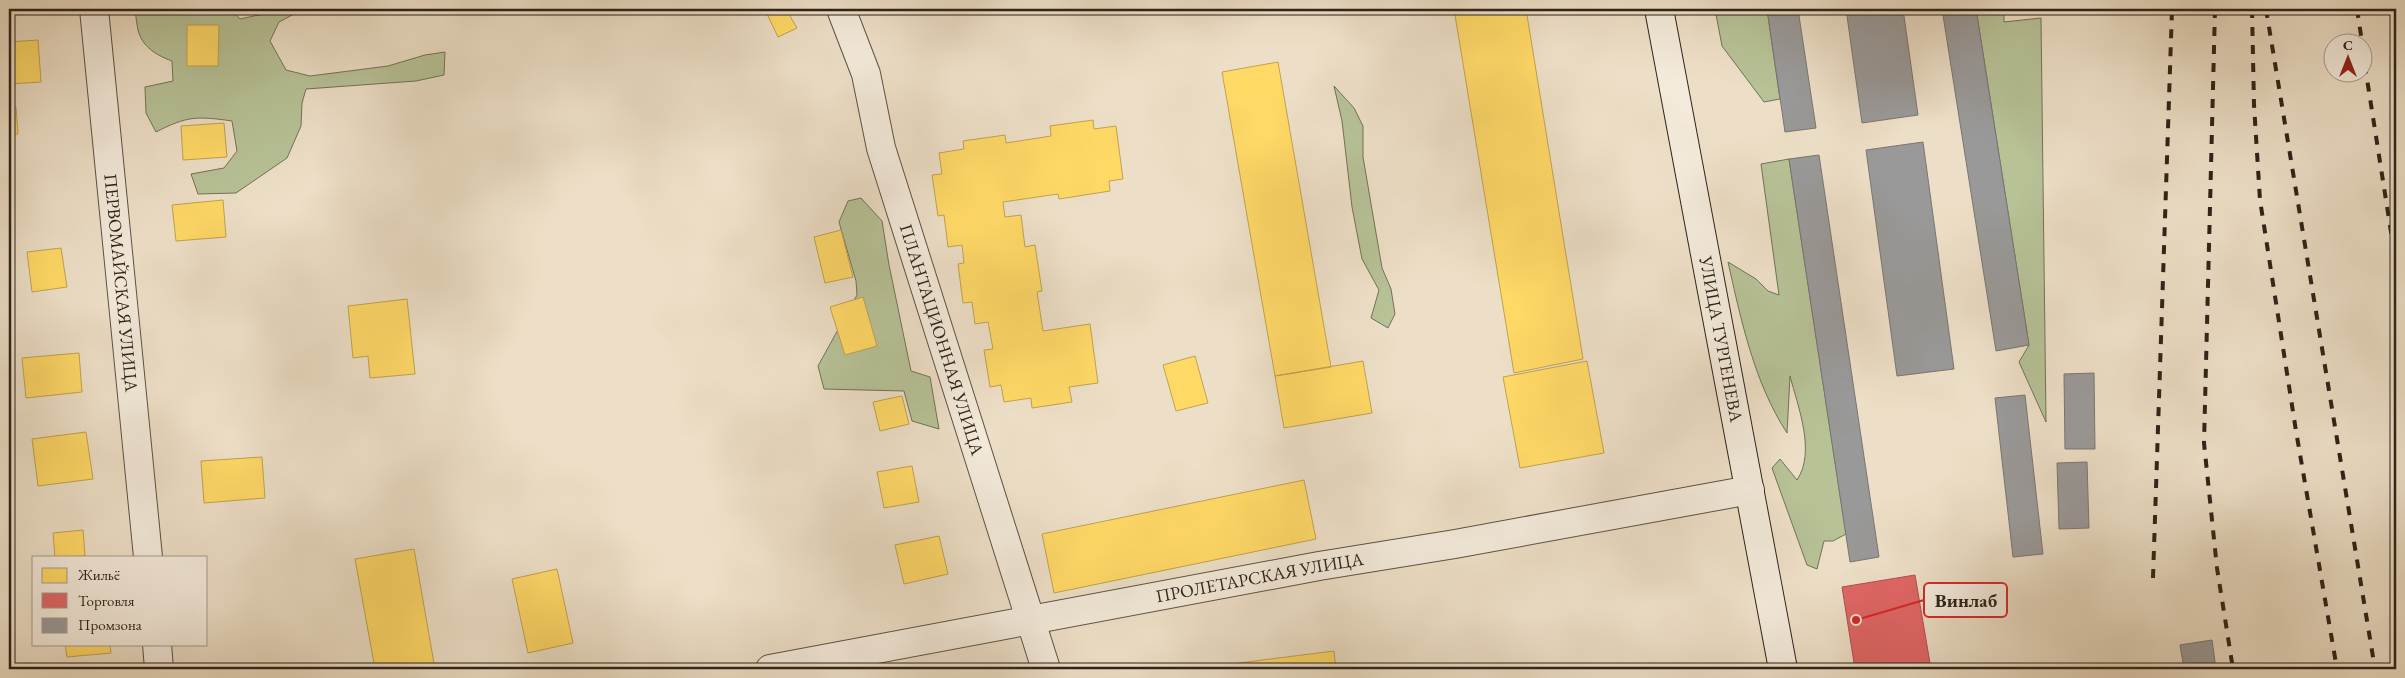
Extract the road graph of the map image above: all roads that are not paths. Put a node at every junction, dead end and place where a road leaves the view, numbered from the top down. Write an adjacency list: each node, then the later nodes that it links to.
1 (94, 9): 5 (street, ПЕРВОМАЙСКАЯ УЛИЦА)
2 (842, 9): 6 (street, ПЛАНТАЦИОННАЯ УЛИЦА)
3 (1659, 9): 4 (street, УЛИЦА ТУРГЕНЕВА)
4 (1750, 490): 6 (street, ПРОЛЕТАРСКАЯ УЛИЦА); 11 (street, УЛИЦА ТУРГЕНЕВА)
5 (148, 556)
6 (1030, 620): 9 (street, ПРОЛЕТАРСКАЯ УЛИЦА); 10 (street, ПЛАНТАЦИОННАЯ УЛИЦА)
7 (157, 646): 8 (street)
8 (159, 669)
9 (770, 669)
10 (1046, 669)
11 (1783, 669)

